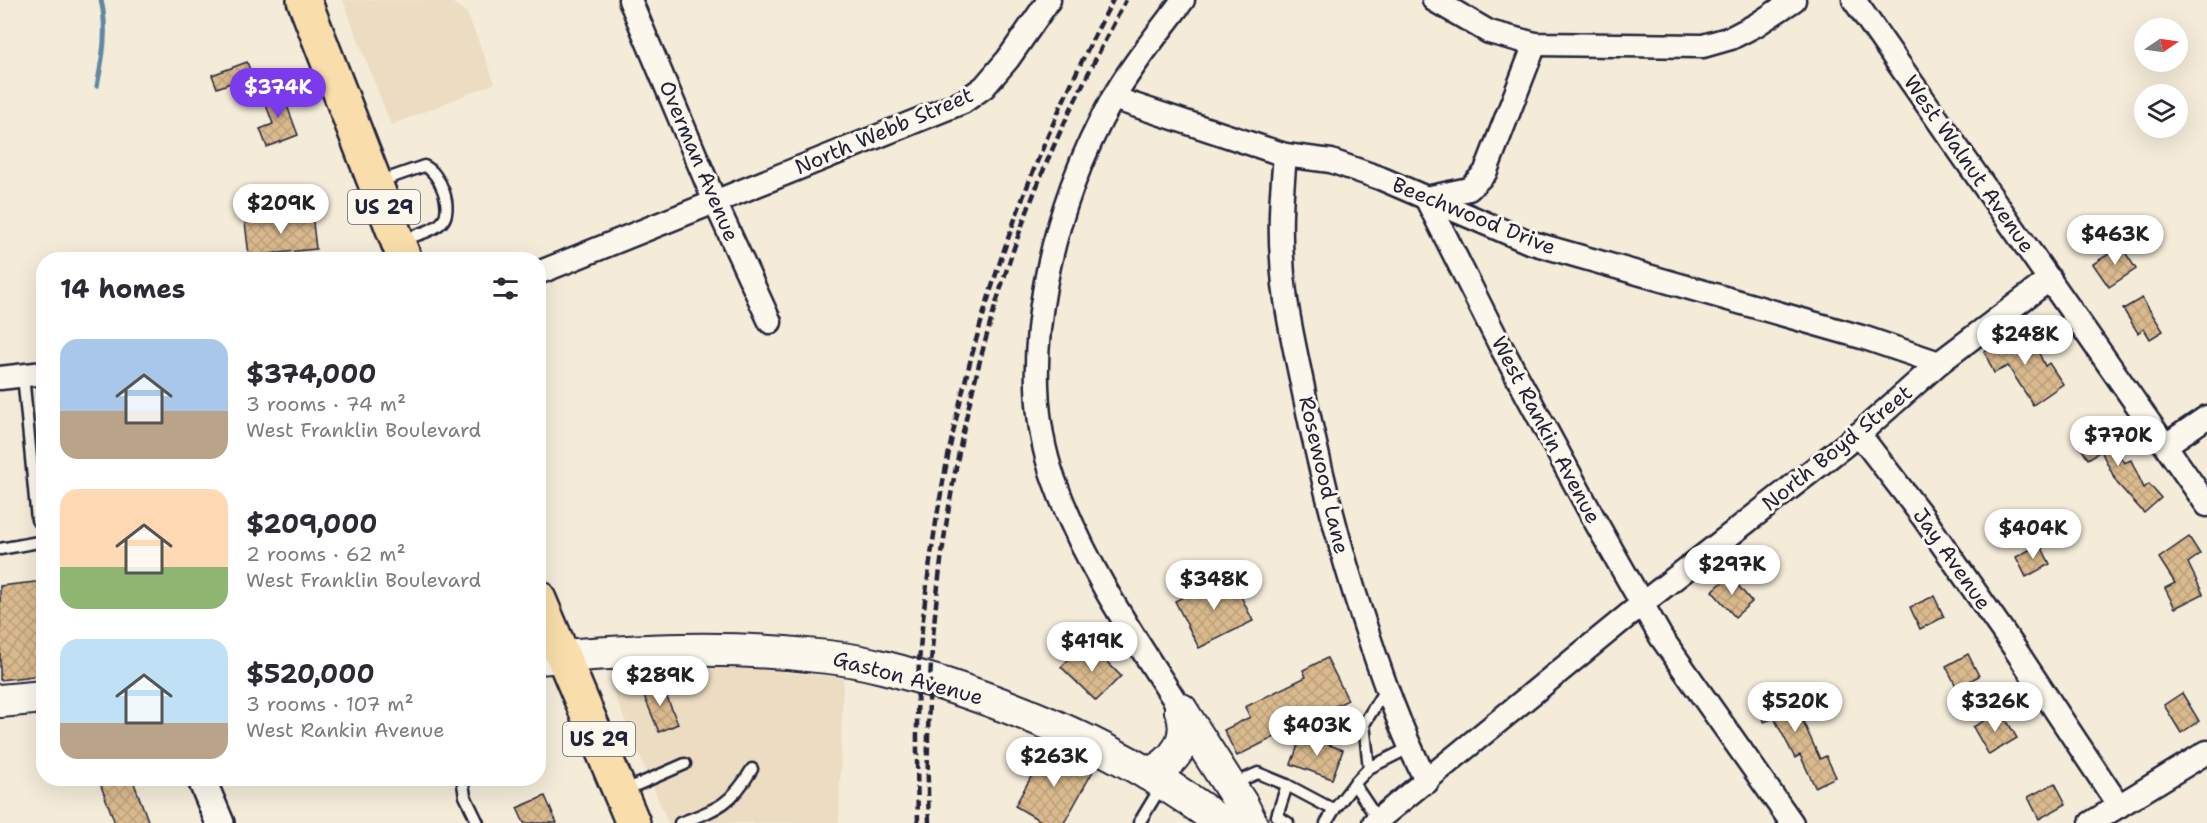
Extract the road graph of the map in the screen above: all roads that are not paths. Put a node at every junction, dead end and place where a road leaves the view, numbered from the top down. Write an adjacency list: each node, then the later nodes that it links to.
1 (304, 0): 11 (main road, US 29)
2 (630, 0): 13 (street, Overman Avenue)
3 (1049, 0): 13 (street, North Webb Street)
4 (1183, 0): 9 (street)
5 (1434, 0): 8 (street)
6 (1794, 0): 8 (street)
7 (1854, 0): 16 (street, West Walnut Avenue)
8 (1535, 44): 12 (street)
9 (1113, 98): 10 (street, Beechwood Drive); 34 (street)
10 (1285, 155): 12 (street, Beechwood Drive); 31 (street, Rosewood Lane)
11 (375, 183): 14 (main road, US 29); 14 (lane)
12 (1426, 198): 18 (street, Beechwood Drive); 28 (street, West Rankin Avenue)
13 (715, 202): 15 (street, North Webb Street); 17 (street, Overman Avenue)
14 (402, 250)
15 (546, 270)
16 (2050, 279): 18 (street, North Boyd Street); 23 (street, West Walnut Avenue)
17 (770, 322)
18 (1939, 363): 22 (street, North Boyd Street)
19 (33, 374): 20 (street); 24 (lane)
20 (0, 378)
21 (2207, 417): 23 (street)
22 (1859, 434): 28 (street, North Boyd Street); 50 (street, Jay Avenue)
23 (2166, 445): 25 (street, West Walnut Avenue)
24 (36, 484)
25 (2207, 505)
26 (36, 543): 27 (lane)
27 (0, 549)
28 (1643, 603): 42 (street, North Boyd Street); 62 (street, West Rankin Avenue)
29 (546, 634): 30 (main road, US 29)
30 (551, 657): 41 (main road, Gaston Avenue); 48 (main road, US 29)
31 (1386, 688): 36 (street, Rosewood Lane); 39 (lane)
32 (36, 698): 33 (main road)
33 (0, 701)
34 (1181, 710): 35 (main road); 41 (main road)
35 (1201, 741): 44 (main road); 49 (main road)
36 (1409, 748): 39 (lane); 42 (street, Rosewood Lane)
37 (2207, 752): 50 (street)
38 (685, 764): 48 (lane)
39 (1369, 768): 43 (lane)
40 (752, 769): 57 (lane)
41 (1156, 778): 49 (main road, Gaston Avenue); 58 (lane)
42 (1427, 782): 53 (street, North Boyd Street)
43 (1354, 784): 51 (lane); 53 (lane)
44 (1230, 785): 47 (lane); 52 (main road)
45 (204, 786): 54 (street)
46 (463, 786): 55 (lane)
47 (1287, 786): 51 (lane); 52 (lane)
48 (620, 792): 56 (main road, US 29)
49 (1190, 801): 59 (main road, Gaston Avenue)
50 (2119, 807): 63 (street)
51 (1334, 810): 61 (lane)
52 (1267, 821): 60 (lane)
53 (1376, 821)
54 (220, 823)
55 (478, 823)
56 (633, 823)
57 (680, 823)
58 (1138, 823)
59 (1221, 823)
60 (1288, 823)
61 (1326, 823)
62 (1792, 823)
63 (2091, 823)

